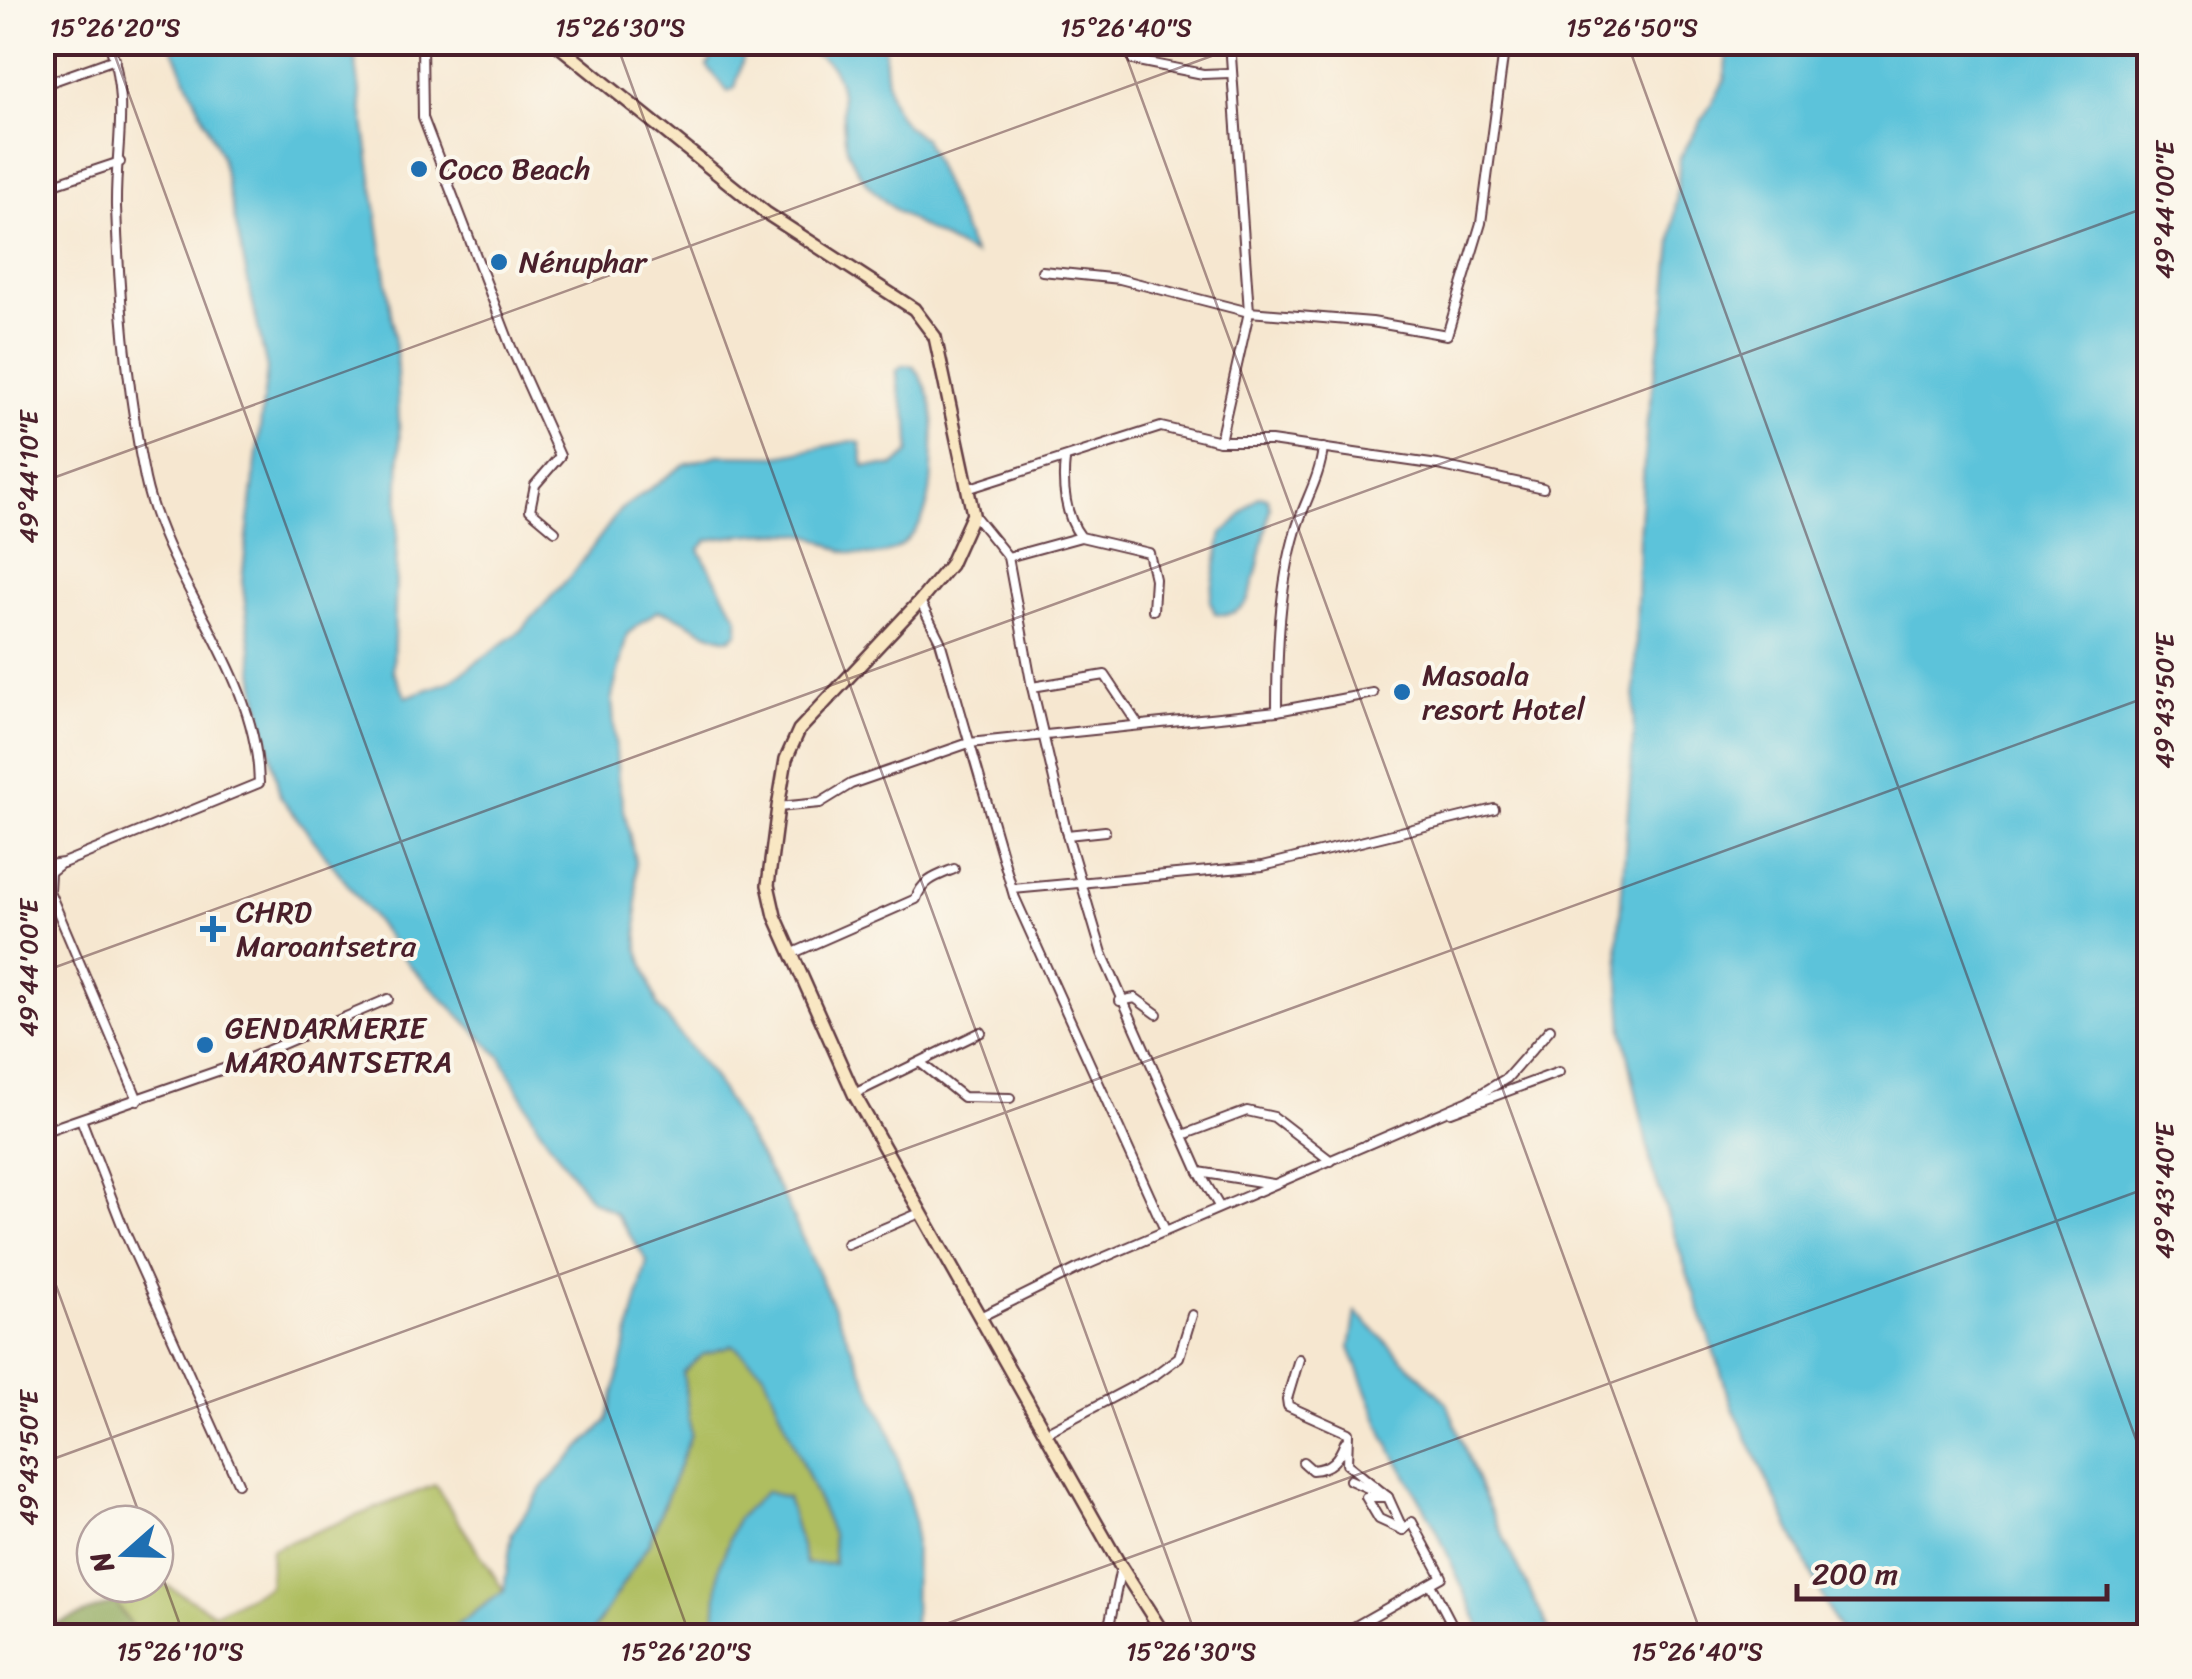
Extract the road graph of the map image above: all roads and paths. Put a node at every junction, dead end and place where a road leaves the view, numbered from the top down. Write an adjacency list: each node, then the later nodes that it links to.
1 (109, 42): 7 (street)
2 (422, 42): 20 (street)
3 (554, 42): 17 (main road)
4 (1128, 42): 8 (street)
5 (1230, 42): 8 (street)
6 (1505, 42): 13 (street)
7 (114, 59): 9 (street); 10 (street)
8 (1230, 73): 13 (street)
9 (42, 85)
10 (120, 162): 11 (street); 35 (street)
11 (42, 188)
12 (1042, 271): 13 (street)
13 (1250, 312): 14 (street)
14 (1220, 441): 15 (street); 16 (street)
15 (1323, 448): 18 (street); 27 (street)
16 (1065, 460): 17 (street); 21 (street)
17 (970, 488): 19 (main road)
18 (1543, 488)
19 (973, 514): 22 (street); 23 (main road)
20 (555, 531)
21 (1082, 538): 22 (street); 24 (street)
22 (1008, 556): 25 (street)
23 (920, 602): 30 (street); 31 (main road)
24 (1154, 610)
25 (1032, 686): 28 (street); 29 (street)
26 (1373, 693): 27 (street)
27 (1277, 711): 28 (street)
28 (1137, 723): 29 (street)
29 (1044, 736): 30 (street); 34 (street)
30 (969, 744): 31 (street); 39 (street)
31 (778, 807): 40 (main road)
32 (1494, 810): 38 (street)
33 (1105, 831): 34 (street)
34 (1067, 836): 38 (street)
35 (63, 863): 36 (street); 50 (street)
36 (42, 866)
37 (954, 869): 40 (street)
38 (1079, 884): 39 (street); 42 (street)
39 (1013, 889): 60 (street)
40 (791, 954): 48 (main road)
41 (388, 999): 50 (street)
42 (1120, 1001): 43 (street); 54 (street)
43 (1156, 1014)
44 (1550, 1030): 52 (street)
45 (981, 1032): 46 (street)
46 (922, 1064): 48 (street); 49 (street)
47 (1559, 1072): 52 (street)
48 (854, 1094): 59 (main road)
49 (1010, 1098)
50 (138, 1100): 51 (street)
51 (81, 1119): 53 (street); 69 (street)
52 (1423, 1120): 55 (street)
53 (42, 1132)
54 (1183, 1135): 55 (street); 56 (street)
55 (1330, 1161): 57 (street)
56 (1199, 1172): 57 (street); 58 (street)
57 (1273, 1184): 58 (street)
58 (1219, 1206): 60 (street)
59 (920, 1213): 61 (street); 62 (main road)
60 (1165, 1230): 62 (street)
61 (847, 1244)
62 (982, 1316): 65 (main road)
63 (1192, 1316): 65 (street)
64 (1299, 1360): 66 (street)
65 (1045, 1433): 72 (main road)
66 (1348, 1434): 67 (street); 70 (street)
67 (1304, 1462)
68 (1350, 1480): 70 (street)
69 (238, 1482)
70 (1388, 1497): 71 (street); 71 (street)
71 (1402, 1530): 73 (street)
72 (1121, 1567): 74 (street); 75 (main road)
73 (1432, 1586): 76 (street); 77 (street)
74 (1107, 1636)
75 (1166, 1636)
76 (1338, 1636)
77 (1458, 1636)

